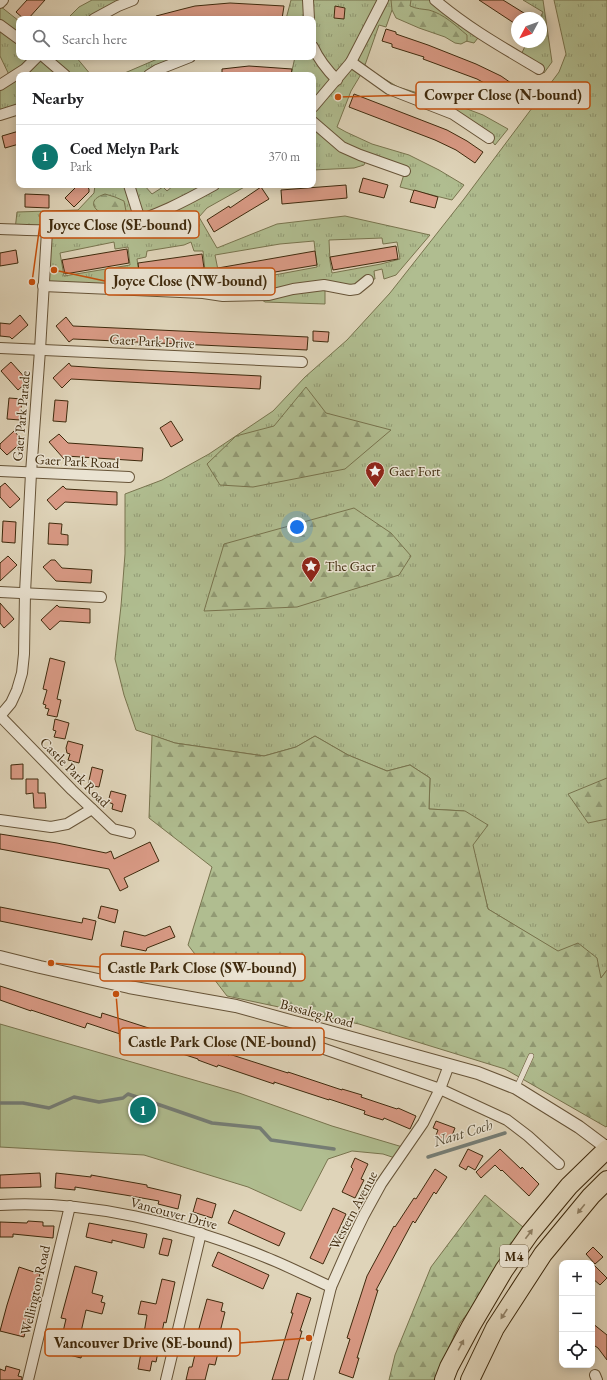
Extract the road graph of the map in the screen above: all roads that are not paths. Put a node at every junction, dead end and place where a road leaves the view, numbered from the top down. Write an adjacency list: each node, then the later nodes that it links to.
1 (3, 0): 6 (street)
2 (133, 0): 7 (street)
3 (308, 0): 8 (street)
4 (383, 0): 15 (street)
5 (436, 0): 16 (street)
6 (0, 3)
7 (100, 16)
8 (309, 16)
9 (0, 25): 10 (street)
10 (16, 37)
11 (316, 54): 21 (street)
12 (34, 60): 17 (street)
13 (50, 60): 18 (street)
14 (182, 60): 19 (street)
15 (351, 62): 21 (street); 27 (street)
16 (539, 69)
17 (20, 72)
18 (62, 72)
19 (154, 72)
20 (16, 75): 22 (street)
21 (336, 80): 23 (street)
22 (0, 85)
23 (316, 103)
24 (16, 110): 25 (street)
25 (0, 115)
26 (316, 125): 28 (street)
27 (489, 138)
28 (405, 171)
29 (130, 188): 31 (street)
30 (208, 188): 31 (street)
31 (140, 220): 33 (street)
32 (0, 229): 33 (street)
33 (47, 231): 35 (street, Gaer Park Parade)
34 (368, 280): 35 (street)
35 (43, 286): 37 (street, Gaer Park Parade)
36 (0, 348): 37 (street, Gaer Park Drive)
37 (40, 350): 38 (street, Gaer Park Drive); 40 (street, Gaer Park Parade)
38 (302, 362)
39 (0, 471): 40 (street, Gaer Park Road)
40 (31, 473): 41 (street, Gaer Park Road); 43 (street, Gaer Park Parade)
41 (129, 477)
42 (0, 592): 43 (street)
43 (25, 593): 44 (street); 45 (street, Gaer Park Parade)
44 (101, 597)
45 (2, 718): 46 (street, Castle Park Road)
46 (92, 809): 47 (street); 48 (street, Castle Park Road)
47 (0, 820)
48 (130, 833)
49 (0, 957): 52 (street, Bassaleg Road)
50 (307, 1043): 54 (street)
51 (531, 1056): 53 (lane)
52 (450, 1065): 53 (street, Bassaleg Road); 54 (street, Western Avenue)
53 (516, 1088): 55 (street, Bassaleg Road)
54 (440, 1089): 56 (street); 61 (street, Western Avenue)
55 (607, 1148): 65 (highway, M4, one-way to 55)
56 (559, 1164)
57 (607, 1180): 66 (highway, M4, one-way to 66)
58 (0, 1205): 59 (street, Vancouver Drive)
59 (70, 1206): 60 (street, Vancouver Drive); 62 (street, Wellington Road)
60 (201, 1233): 61 (street, Vancouver Drive); 63 (street)
61 (331, 1288): 64 (street, Western Avenue)
62 (28, 1380)
63 (166, 1380)
64 (308, 1380)
65 (444, 1380)
66 (470, 1380)

